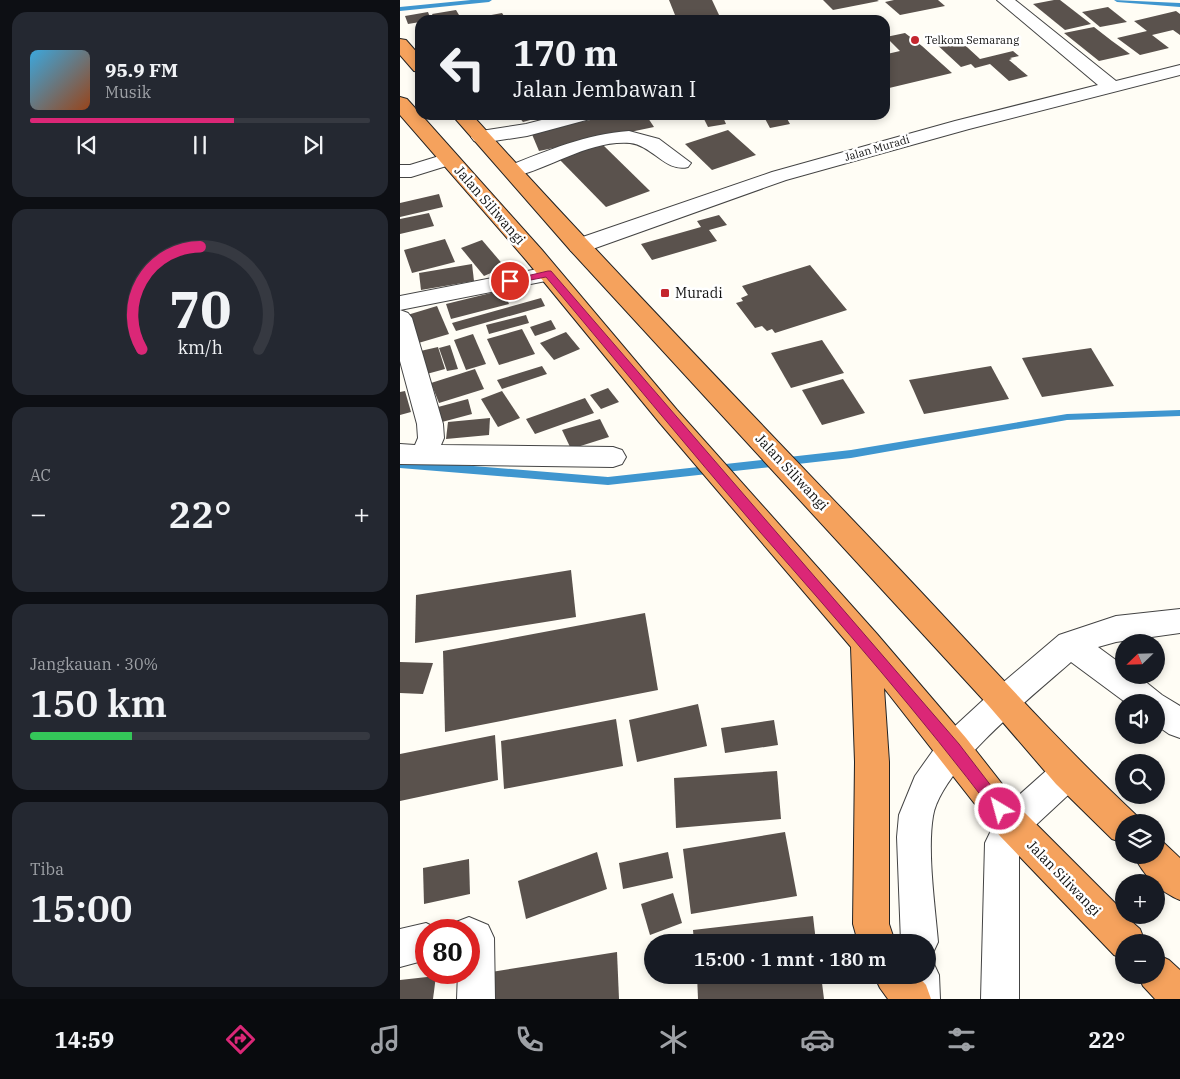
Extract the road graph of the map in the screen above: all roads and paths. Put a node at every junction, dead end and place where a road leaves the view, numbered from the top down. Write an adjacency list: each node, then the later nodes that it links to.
1 (1005, 0): 5 (street)
2 (400, 44): 3 (highway)
3 (415, 61)
4 (1180, 70): 5 (street, Jalan Muradi)
5 (1112, 87): 14 (street, Jalan Muradi)
6 (403, 111): 10 (highway, Jalan Siliwangi)
7 (466, 120): 9 (highway, Jalan Siliwangi)
8 (563, 120): 9 (street)
9 (481, 137): 12 (highway, Jalan Siliwangi)
10 (449, 159): 13 (street); 15 (highway, Jalan Siliwangi)
11 (681, 163): 12 (street)
12 (513, 170): 14 (highway, Jalan Siliwangi)
13 (400, 171)
14 (579, 246): 24 (highway, Jalan Siliwangi)
15 (548, 274): 16 (street); 21 (highway, Jalan Siliwangi)
16 (400, 303)
17 (400, 318): 18 (street)
18 (411, 454): 19 (street)
19 (613, 457)
20 (1180, 621): 22 (street)
21 (866, 643): 27 (highway, Jalan Siliwangi); 33 (highway)
22 (1070, 644): 23 (street); 24 (street)
23 (1138, 694)
24 (1004, 701): 27 (street); 28 (highway, Jalan Siliwangi)
25 (1165, 714): 26 (street)
26 (1180, 724)
27 (954, 749): 30 (highway, Jalan Siliwangi); 34 (street)
28 (1068, 773): 29 (highway, Jalan Siliwangi); 30 (street)
29 (1115, 818)
30 (1012, 824): 35 (highway, Jalan Siliwangi); 46 (street)
31 (1161, 864): 32 (highway)
32 (1180, 882)
33 (874, 934)
34 (919, 934)
35 (1119, 934)
36 (415, 945): 37 (street)
37 (400, 948)
38 (1165, 982): 42 (highway)
39 (476, 984): 43 (street)
40 (900, 984): 44 (highway)
41 (920, 984): 45 (street)
42 (1180, 998)
43 (476, 999)
44 (912, 999)
45 (921, 999)
46 (1000, 999)

